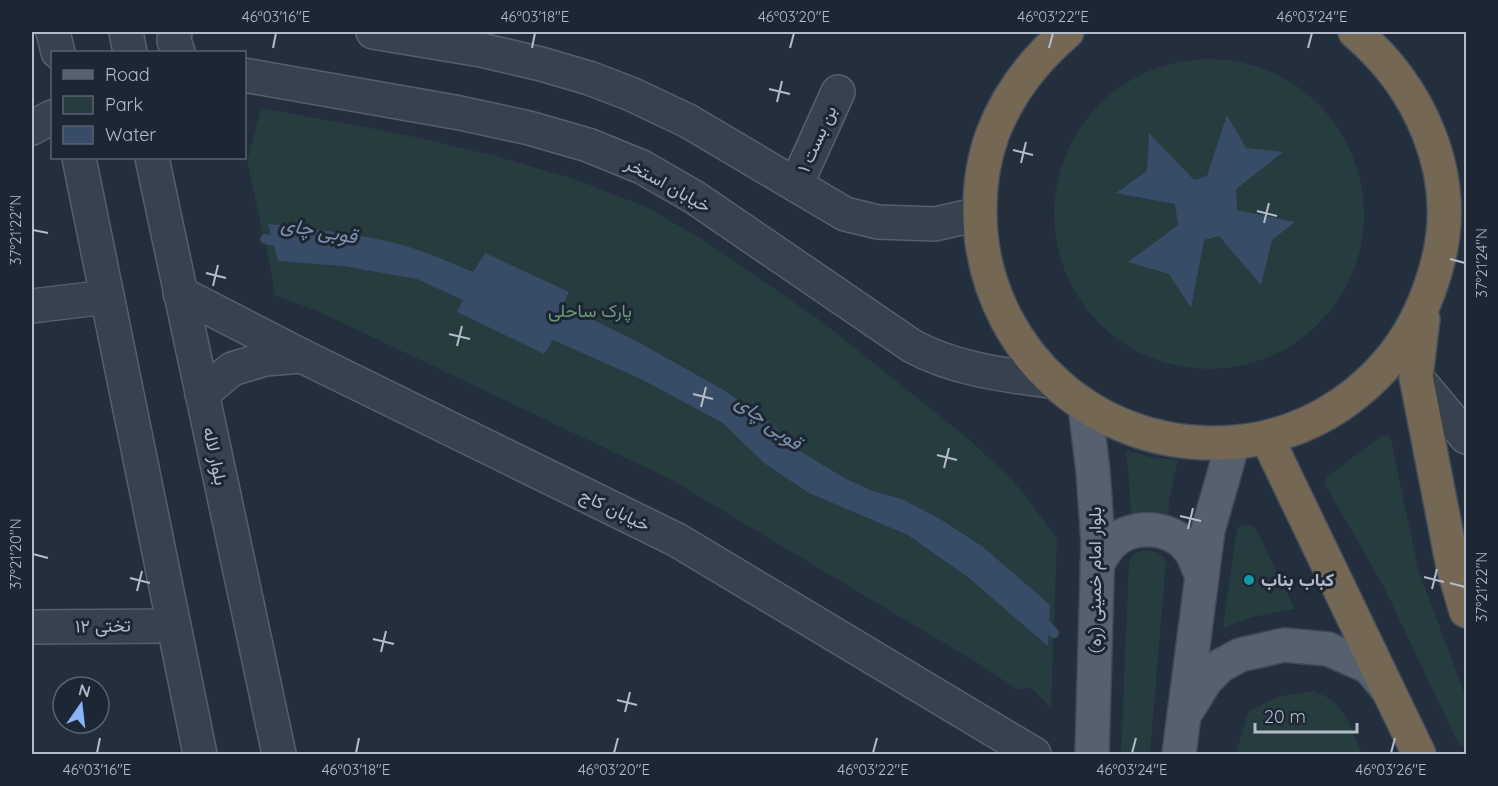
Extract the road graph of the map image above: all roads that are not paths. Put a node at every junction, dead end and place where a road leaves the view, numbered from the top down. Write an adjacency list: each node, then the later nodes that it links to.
1 (53, 32): 10 (street)
2 (126, 32): 11 (street)
3 (175, 32): 12 (street)
4 (373, 32): 9 (street)
5 (1040, 32): 14 (highway)
6 (1066, 32): 14 (highway)
7 (1355, 32): 13 (highway)
8 (1365, 32): 13 (highway)
9 (483, 41): 21 (street)
10 (58, 51)
11 (130, 51)
12 (178, 51)
13 (1386, 61): 25 (highway)
14 (1032, 66): 22 (highway)
15 (246, 75): 29 (street, خیابان استخر)
16 (838, 92): 21 (street, بن بست ۱)
17 (51, 118): 18 (street)
18 (32, 128)
19 (79, 159): 24 (street)
20 (152, 159): 23 (street, بلوار لاله)
21 (796, 185): 22 (street)
22 (979, 214): 29 (highway)
23 (180, 294): 27 (street, خیابان کاج); 30 (street, بلوار لاله)
24 (107, 297): 26 (street); 38 (street)
25 (1425, 304): 28 (highway); 33 (highway)
26 (32, 306)
27 (302, 356): 30 (street); 44 (street, خیابان کاج)
28 (1416, 377): 32 (street); 37 (highway)
29 (1055, 382): 31 (highway)
30 (202, 394): 43 (street, بلوار لاله)
31 (1085, 406): 34 (highway); 35 (main road, بلوار امام خمینی (ره))
32 (1467, 436)
33 (1267, 438): 34 (highway); 40 (highway)
34 (1233, 443): 36 (main road)
35 (1097, 565): 36 (main road); 45 (main road, بلوار امام خمینی (ره))
36 (1201, 574): 41 (main road)
37 (1467, 612)
38 (174, 626): 39 (street, تختی ۱۲); 42 (street)
39 (32, 627)
40 (1388, 690): 41 (main road); 47 (highway)
41 (1184, 716): 46 (main road)
42 (200, 754)
43 (279, 754)
44 (1034, 754)
45 (1092, 754)
46 (1179, 754)
47 (1419, 754)

